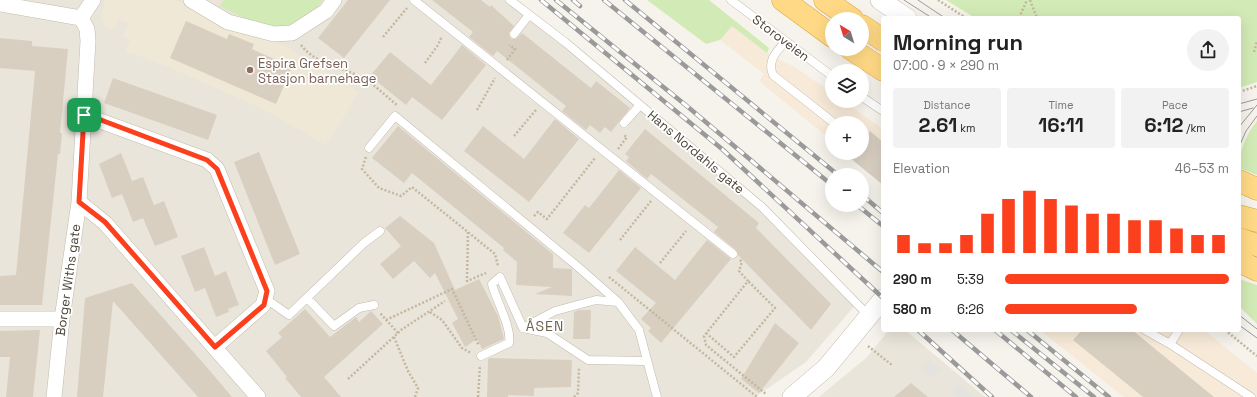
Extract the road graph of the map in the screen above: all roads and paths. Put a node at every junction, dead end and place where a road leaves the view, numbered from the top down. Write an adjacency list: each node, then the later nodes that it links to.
1 (83, 0): 22 (lane)
2 (93, 0): 22 (street)
3 (191, 0): 4 (street)
4 (334, 0)
5 (414, 0): 23 (lane)
6 (510, 0): 17 (lane, Hans Nordahls gate)
7 (731, 0): 30 (lane, Storoveien)
8 (825, 0): 16 (highway)
9 (880, 0): 18 (street)
10 (938, 0): 19 (path)
11 (1027, 0): 20 (path)
12 (1030, 0): 21 (path)
13 (787, 3): 24 (highway)
14 (0, 4): 22 (street)
15 (408, 6): 27 (path)
16 (842, 12)
17 (529, 14): 26 (lane); 41 (lane, Hans Nordahls gate)
18 (904, 16)
19 (963, 16)
20 (1020, 16)
21 (1036, 16)
22 (81, 18): 44 (street, Borger Withs gate)
23 (446, 26): 33 (path); 34 (lane)
24 (825, 31)
25 (869, 31): 28 (highway)
26 (514, 34): 34 (path)
27 (383, 37)
28 (881, 39)
29 (1257, 41): 31 (path)
30 (785, 42): 36 (lane, Storoveien); 45 (lane)
31 (1254, 52)
32 (862, 56): 35 (highway)
33 (425, 63)
34 (500, 68): 39 (lane); 42 (path)
35 (881, 69)
36 (825, 71)
37 (1257, 86): 38 (path)
38 (1241, 91)
39 (543, 102): 47 (path); 49 (lane)
40 (869, 102): 43 (lane)
41 (640, 105): 46 (lane); 81 (lane, Hans Nordahls gate)
42 (476, 110)
43 (881, 110)
44 (84, 115): 56 (street, Borger Withs gate); 75 (street)
45 (825, 116)
46 (624, 124): 50 (path)
47 (514, 136)
48 (368, 148): 62 (path); 78 (lane)
49 (601, 150): 50 (lane); 57 (path)
50 (612, 158): 53 (lane)
51 (1241, 182): 52 (highway)
52 (1257, 189)
53 (656, 194): 60 (lane); 63 (path)
54 (1241, 197): 55 (highway)
55 (1257, 201)
56 (79, 202): 83 (street, Borger Withs gate); 94 (street)
57 (534, 216)
58 (1241, 217): 59 (highway)
59 (1257, 221)
60 (692, 222): 66 (lane); 68 (path)
61 (380, 231): 74 (lane)
62 (468, 232): 70 (path); 70 (path)
63 (620, 240)
64 (1241, 240): 65 (highway)
65 (1257, 245)
66 (733, 254): 73 (path)
67 (1241, 262): 71 (highway)
68 (660, 263)
69 (1241, 266): 71 (highway)
70 (498, 268): 72 (path)
71 (1257, 270)
72 (500, 277): 85 (lane); 96 (lane)
73 (748, 281): 90 (path); 90 (path)
74 (307, 298): 75 (lane); 79 (lane)
75 (266, 299): 94 (street)
76 (445, 301): 80 (path)
77 (881, 301): 81 (street)
78 (618, 302): 85 (lane); 98 (lane)
79 (374, 306): 84 (path)
80 (430, 312): 89 (path); 96 (path)
81 (869, 316): 108 (street)
82 (0, 319): 83 (street)
83 (62, 319): 102 (street, Borger Withs gate)
84 (386, 320): 89 (path); 96 (path)
85 (523, 328): 95 (lane)
86 (1149, 332): 92 (lane)
87 (1178, 332): 92 (lane)
88 (1227, 332): 97 (path)
89 (398, 333): 91 (path)
90 (706, 333): 101 (path)
91 (394, 337): 100 (path); 104 (path)
92 (1170, 344): 109 (lane)
93 (868, 346): 99 (path)
94 (215, 347): 103 (street)
95 (580, 355): 98 (lane); 106 (path)
96 (482, 356): 105 (path)
97 (1257, 356)
98 (647, 361): 107 (lane)
99 (892, 365)
100 (348, 379)
101 (766, 394)
102 (54, 397)
103 (257, 397)
104 (415, 397)
105 (478, 397)
106 (574, 397)
107 (657, 397)
108 (792, 397)
109 (1251, 397)

